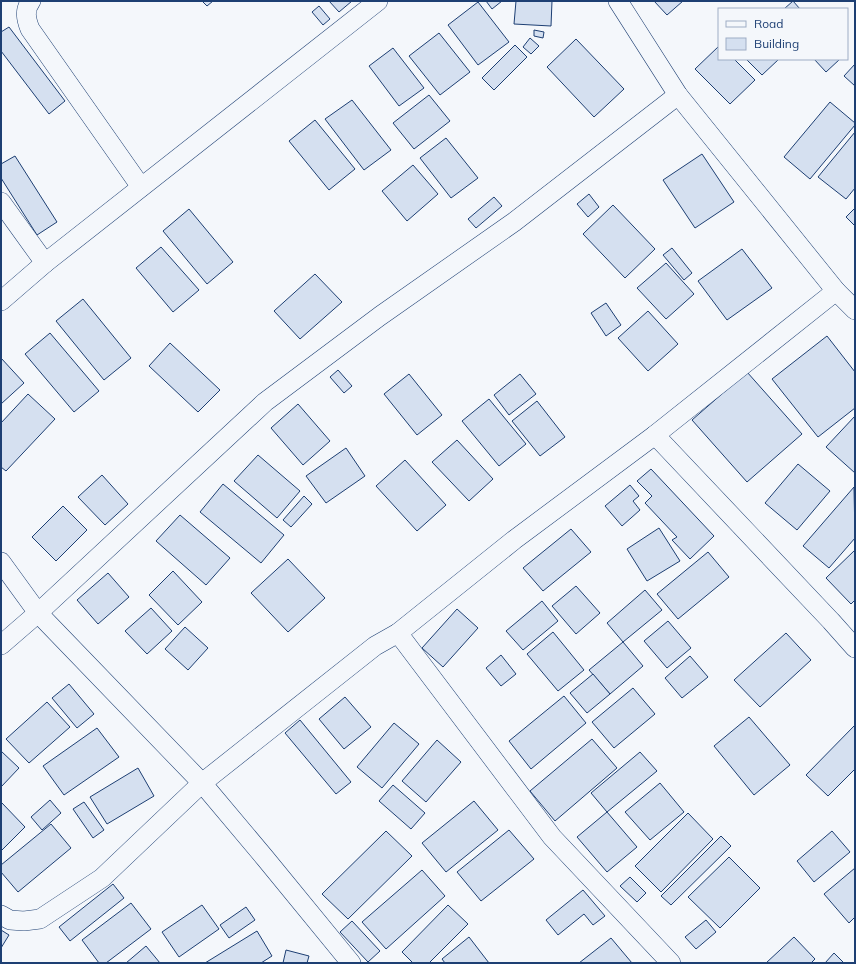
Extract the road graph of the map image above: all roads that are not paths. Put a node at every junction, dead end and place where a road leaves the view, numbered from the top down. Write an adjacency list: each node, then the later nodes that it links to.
1 (31, 1): 5 (street)
2 (378, 1): 5 (street)
3 (618, 1): 4 (street)
4 (678, 95): 8 (street); 13 (street)
5 (141, 187): 7 (street)
6 (1, 202): 7 (street)
7 (45, 263): 9 (street)
8 (836, 291): 10 (street); 11 (street)
9 (1, 301)
10 (855, 310)
11 (655, 435): 14 (street); 16 (street)
12 (1, 562): 13 (street)
13 (38, 613): 15 (street); 17 (street)
14 (398, 634): 17 (street); 20 (street)
15 (1, 645)
16 (855, 648)
17 (202, 783): 18 (street); 19 (street)
18 (1, 915)
19 (351, 963)
20 (671, 963)

